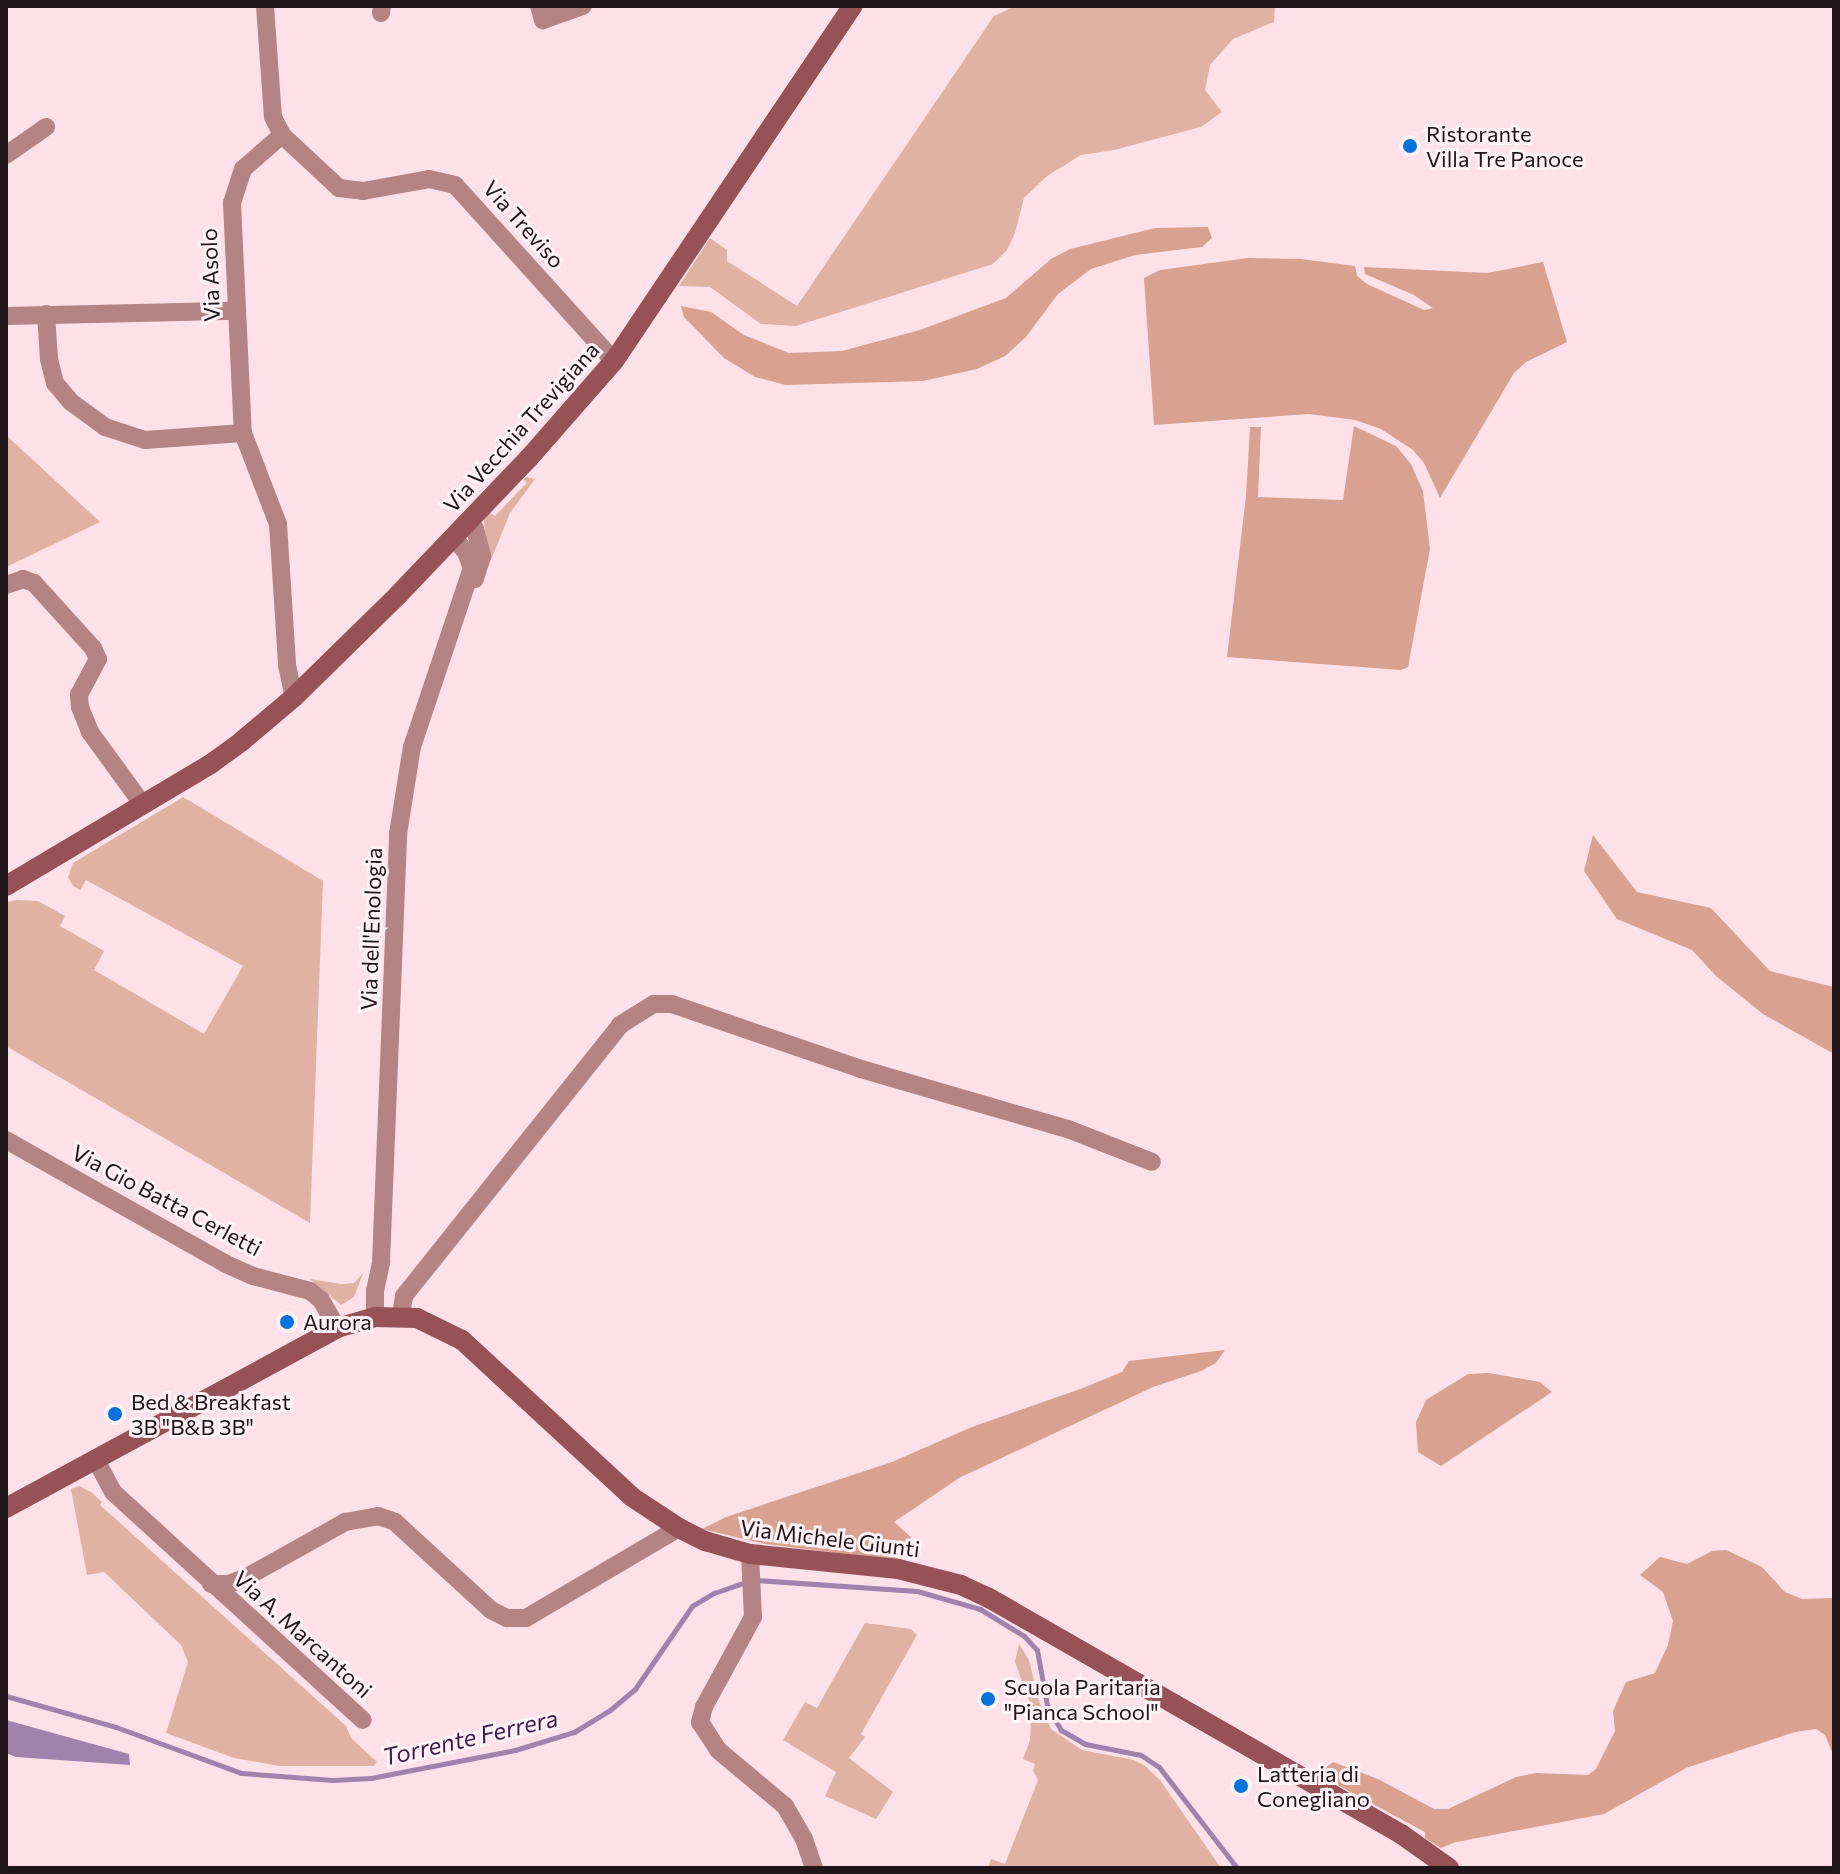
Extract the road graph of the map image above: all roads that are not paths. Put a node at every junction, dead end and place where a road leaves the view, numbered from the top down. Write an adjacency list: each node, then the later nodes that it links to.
1 (265, 6): 6 (street)
2 (539, 6): 3 (street)
3 (583, 6)
4 (853, 6): 11 (street, Via Vecchia Trevigiana)
5 (46, 127): 7 (street)
6 (282, 135): 8 (street, Via Asolo); 11 (street, Via Treviso)
7 (6, 155)
8 (235, 311): 9 (street); 12 (street, Via Asolo)
9 (46, 314): 10 (street); 12 (street)
10 (6, 316)
11 (614, 361): 13 (street, Via Vecchia Trevigiana)
12 (243, 433): 17 (street, Via Asolo)
13 (468, 522): 14 (street, Via Vecchia Trevigiana); 16 (street, Via dell'Enologia)
14 (453, 537): 16 (street, Via dell'Enologia); 17 (street, Via Vecchia Trevigiana)
15 (6, 585): 18 (street)
16 (462, 606): 22 (street, Via dell'Enologia)
17 (294, 697): 18 (street, Via Vecchia Trevigiana)
18 (143, 805): 19 (street, Via Vecchia Trevigiana)
19 (6, 886)
20 (6, 1140): 25 (street, Via Gio Batta Cerletti)
21 (1152, 1162): 23 (street)
22 (381, 1262): 23 (street, Via dell'Enologia); 24 (street, Via dell'Enologia)
23 (401, 1315): 24 (street, Via Michele Giunti); 28 (street, Via Michele Giunti)
24 (375, 1317): 25 (street, Via Michele Giunti)
25 (337, 1328): 26 (street, Via Michele Giunti)
26 (96, 1460): 27 (street, Via Michele Giunti); 30 (street, Via A. Marcantoni)
27 (6, 1508)
28 (679, 1528): 29 (street, Via Michele Giunti); 30 (street, Via A. Marcantoni)
29 (752, 1571): 32 (street); 33 (street, Via Michele Giunti)
30 (211, 1584): 31 (street, Via A. Marcantoni)
31 (363, 1720)
32 (814, 1868)
33 (1449, 1868)

